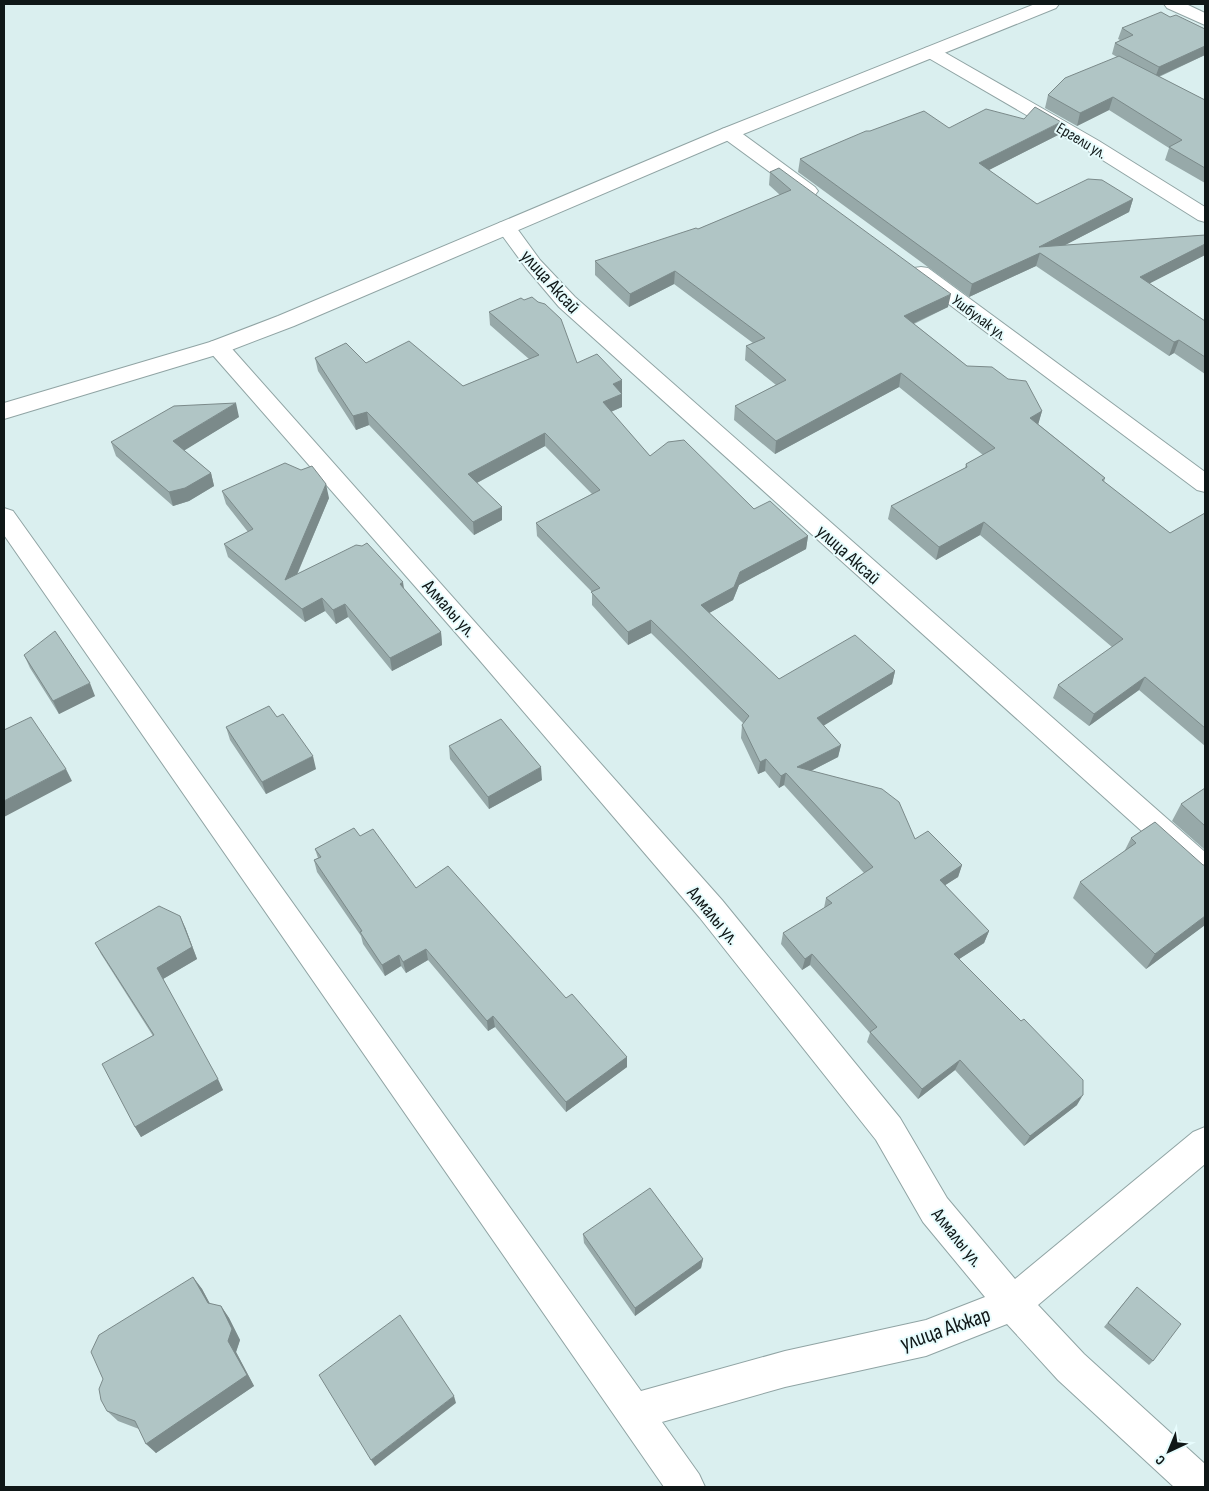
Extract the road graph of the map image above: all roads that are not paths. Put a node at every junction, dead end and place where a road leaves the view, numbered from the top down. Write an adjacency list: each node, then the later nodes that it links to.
1 (1050, 4): 4 (street)
2 (1173, 4): 3 (street)
3 (1205, 20)
4 (932, 52): 5 (street); 7 (street, Ергели ул.)
5 (729, 133): 6 (street); 8 (street)
6 (824, 203)
7 (1205, 216)
8 (506, 227): 10 (street); 14 (street, улица Аксай)
9 (904, 260): 12 (street, Ушбулак ул.)
10 (218, 347): 11 (street); 16 (street, Алмалы ул.)
11 (4, 410)
12 (1205, 484)
13 (4, 517): 17 (street)
14 (1205, 870)
15 (1205, 1143): 16 (street, улица Акжар)
16 (1013, 1304): 17 (street, улица Акжар); 19 (street, Алмалы ул.)
17 (634, 1412): 18 (street)
18 (686, 1487)
19 (1202, 1487)

